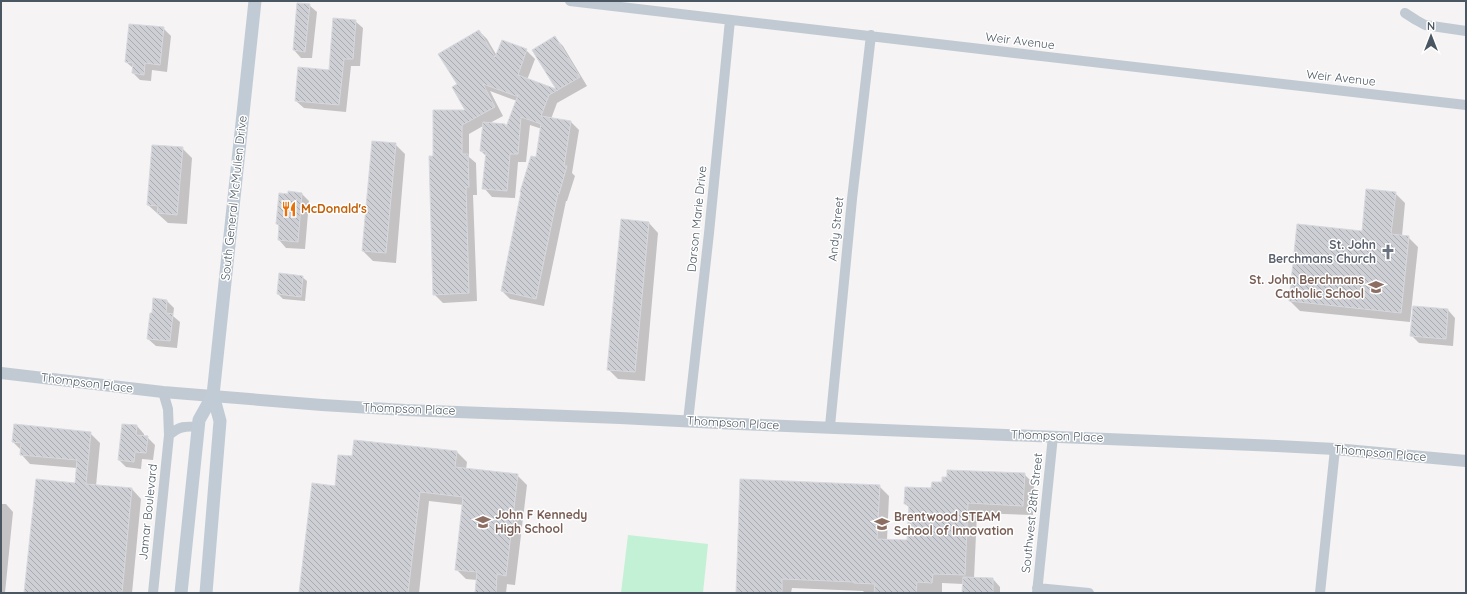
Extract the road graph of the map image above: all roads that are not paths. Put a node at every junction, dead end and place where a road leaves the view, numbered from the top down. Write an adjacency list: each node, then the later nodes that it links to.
1 (255, 1): 11 (main road, South General McMullen Drive)
2 (570, 1): 3 (street, Weir Avenue)
3 (614, 4): 5 (street, Weir Avenue)
4 (1405, 13): 6 (street)
5 (730, 20): 7 (street, Weir Avenue); 12 (street, Darson Marie Drive)
6 (1466, 31)
7 (871, 35): 8 (street, Weir Avenue); 13 (street, Andy Street)
8 (1466, 105)
9 (1, 373): 10 (street, Thompson Place)
10 (163, 392): 11 (street, Thompson Place); 15 (street, Jamar Boulevard)
11 (213, 396): 12 (street, Thompson Place); 14 (main road, South General McMullen Drive); 22 (main road, South General McMullen Drive)
12 (688, 421): 13 (street, Thompson Place)
13 (830, 426): 16 (street, Thompson Place)
14 (198, 427): 15 (street); 21 (main road, South General McMullen Drive)
15 (169, 435): 20 (street, Jamar Boulevard)
16 (1053, 436): 17 (street, Thompson Place); 19 (street, Southwest 28th Street)
17 (1335, 449): 18 (street, Thompson Place); 24 (street)
18 (1466, 461)
19 (1037, 590): 23 (street)
20 (153, 593)
21 (181, 593)
22 (206, 593)
23 (1089, 593)
24 (1320, 593)

